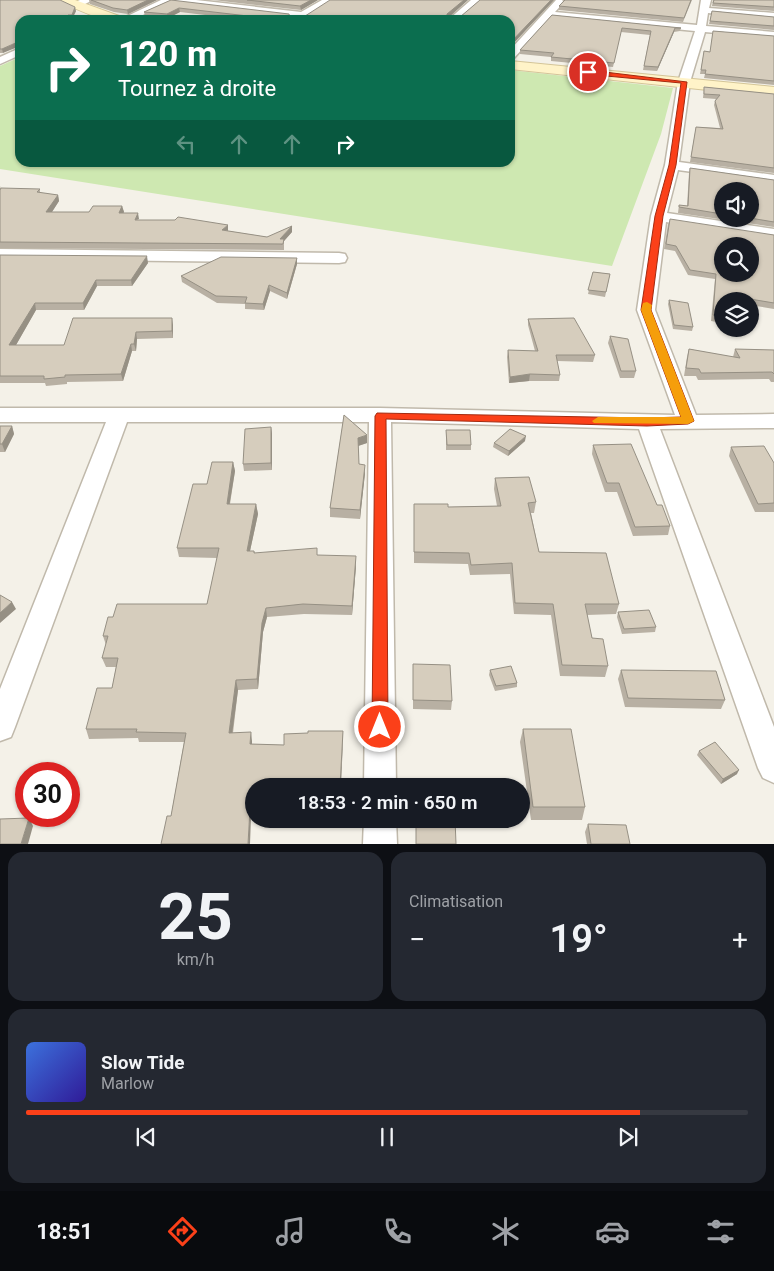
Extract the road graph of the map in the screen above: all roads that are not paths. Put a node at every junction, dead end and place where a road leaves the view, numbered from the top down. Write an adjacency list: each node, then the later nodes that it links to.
1 (88, 0): 8 (street)
2 (170, 0): 9 (street); 13 (street)
3 (245, 0): 9 (street)
4 (328, 0): 15 (street)
5 (476, 0): 16 (street)
6 (556, 1): 11 (street)
7 (704, 2): 17 (street); 18 (street)
8 (70, 3): 10 (street)
9 (232, 7): 14 (street)
10 (98, 14): 12 (street)
11 (550, 14): 18 (street); 20 (street)
12 (101, 15)
13 (136, 15)
14 (285, 15)
15 (302, 15)
16 (459, 15)
17 (774, 16)
18 (701, 29): 19 (street); 24 (street)
19 (774, 35)
20 (515, 51)
21 (15, 54): 22 (street)
22 (0, 61)
23 (515, 65): 24 (street)
24 (684, 82): 25 (street); 26 (street)
25 (774, 92)
26 (672, 165): 27 (street); 28 (street)
27 (774, 179)
28 (659, 216): 29 (street); 35 (street)
29 (774, 234)
30 (0, 254): 31 (street)
31 (340, 258)
32 (0, 415): 33 (street)
33 (119, 415): 34 (street); 38 (street)
34 (380, 416): 37 (street); 40 (street)
35 (688, 421): 36 (street); 37 (street)
36 (774, 421)
37 (647, 422): 39 (street)
38 (0, 727)
39 (774, 768)
40 (380, 778)
41 (380, 828): 42 (street)
42 (380, 844)

